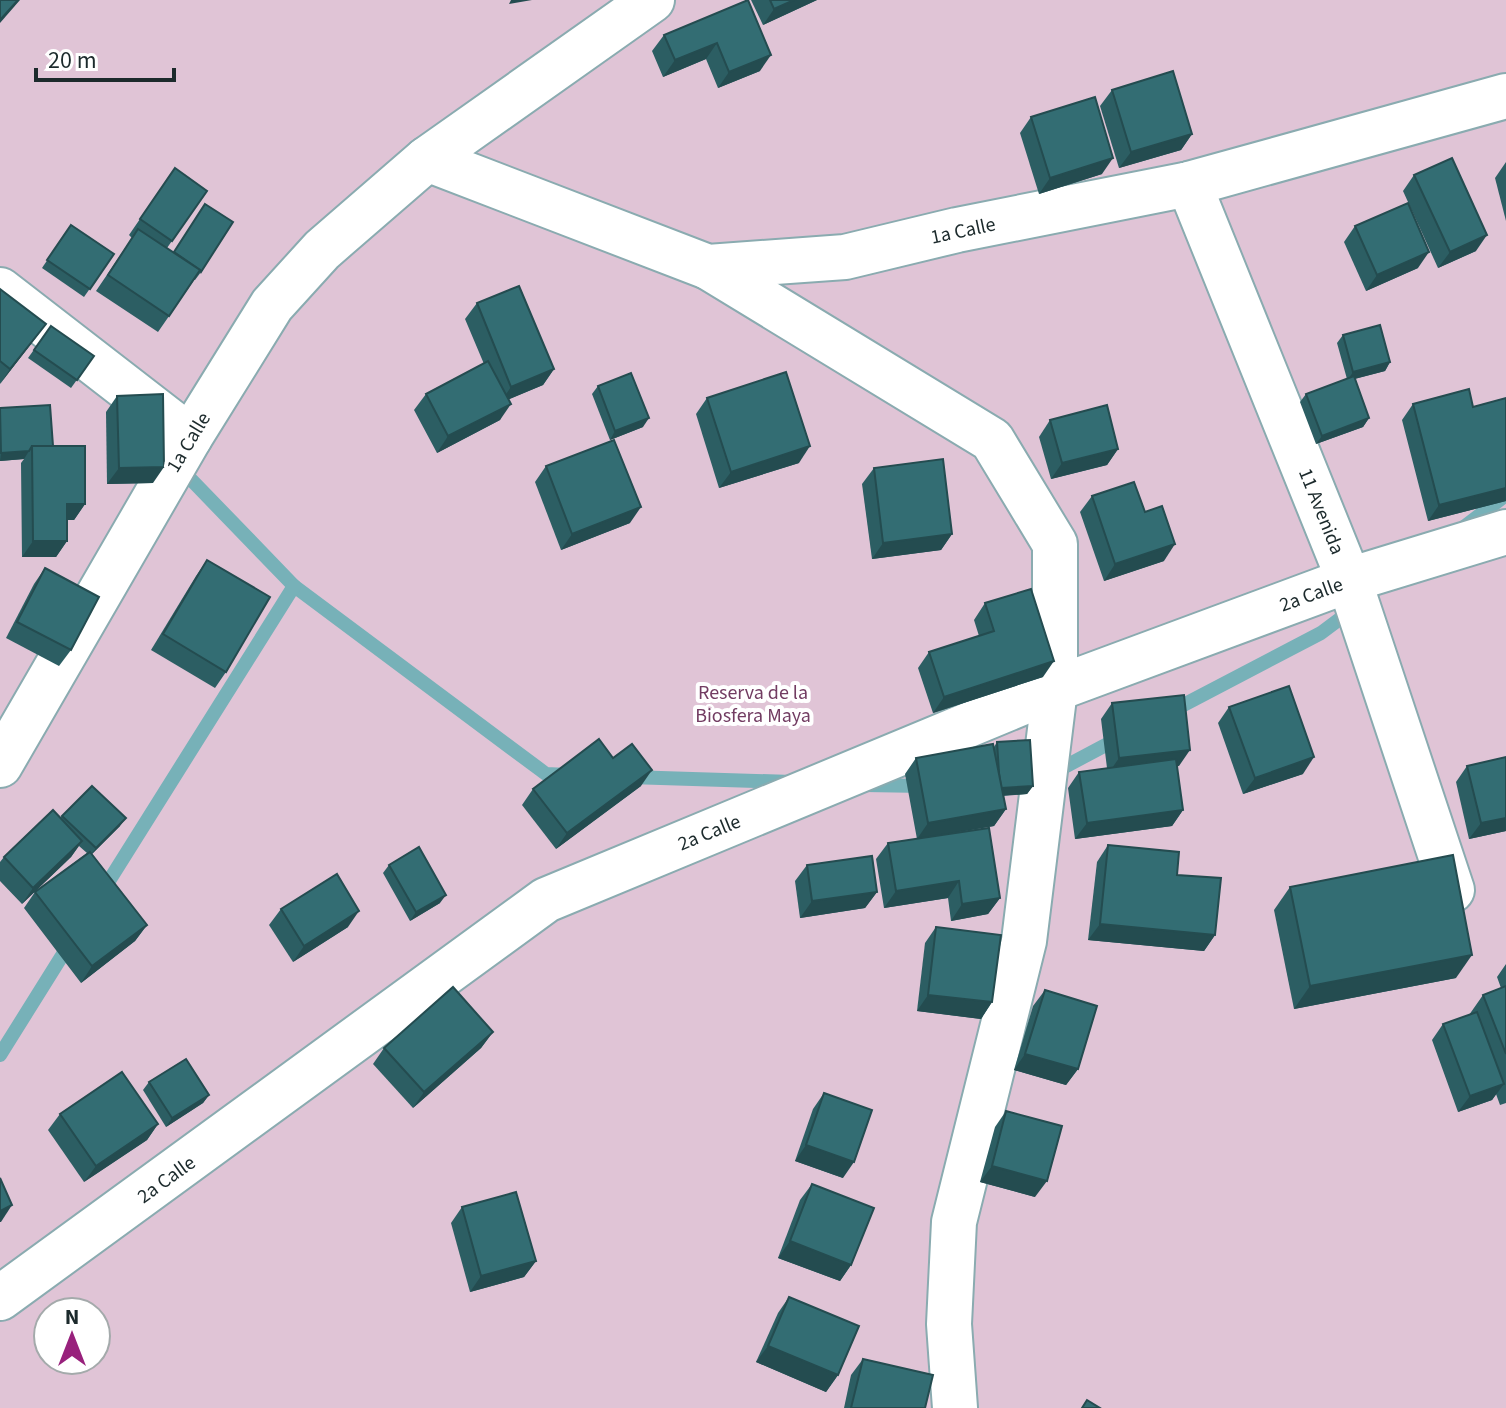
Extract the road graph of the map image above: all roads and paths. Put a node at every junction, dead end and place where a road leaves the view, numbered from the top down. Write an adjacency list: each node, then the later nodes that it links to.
1 (652, 0): 3 (street, 1a Calle)
2 (1506, 96): 4 (street, 1a Calle)
3 (427, 159): 5 (street, 1a Calle); 7 (street, 1a Calle)
4 (1189, 184): 5 (street, 1a Calle); 9 (street, 11 Avenida)
5 (708, 267): 10 (street)
6 (0, 290): 7 (street)
7 (190, 437): 11 (street, 1a Calle)
8 (1506, 532): 9 (street, 2a Calle)
9 (1349, 580): 10 (street, 2a Calle); 12 (street, 11 Avenida)
10 (1055, 689): 13 (street, 2a Calle); 14 (street)
11 (0, 765)
12 (1452, 890)
13 (0, 1298)
14 (955, 1408)

